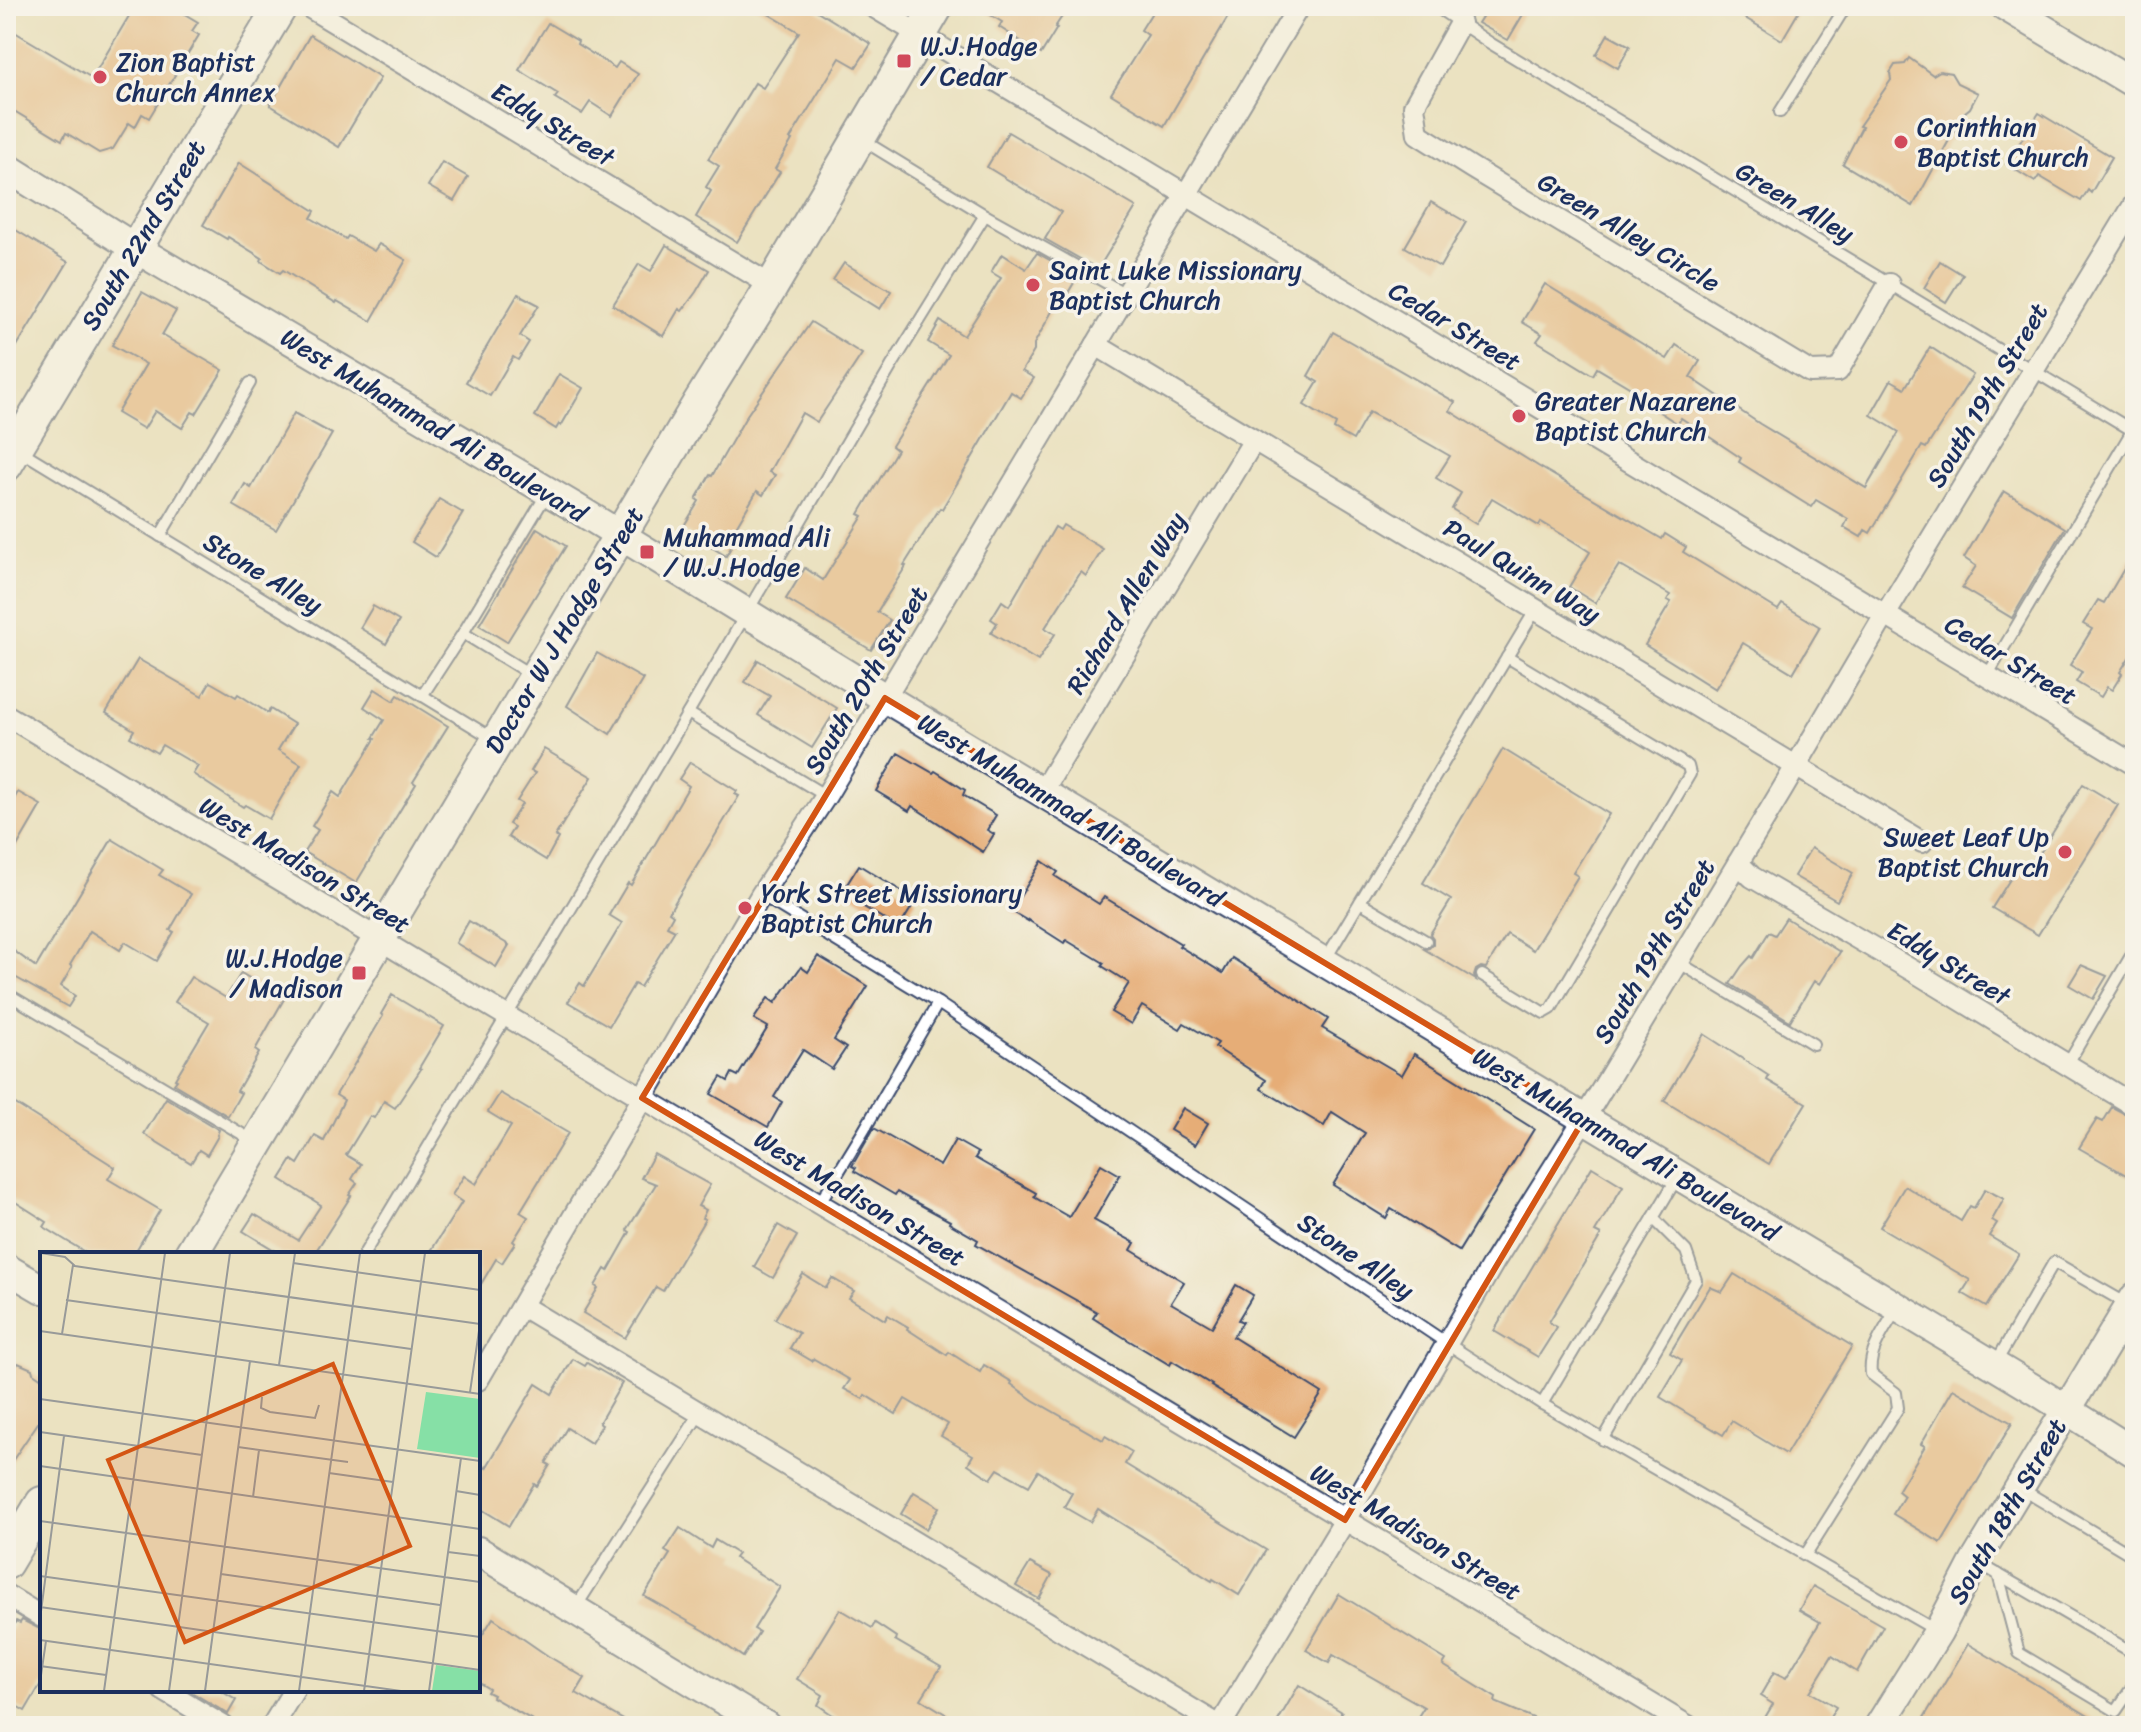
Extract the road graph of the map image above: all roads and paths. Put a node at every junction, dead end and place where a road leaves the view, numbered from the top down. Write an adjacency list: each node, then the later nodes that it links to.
1 (281, 6): 18 (main road, South 22nd Street)
2 (307, 6): 20 (street, Eddy Street)
3 (872, 6): 10 (street, Cedar Street)
4 (937, 6): 10 (main road, Doctor W J Hodge Street)
5 (1299, 6): 15 (street, South 20th Street)
6 (1435, 6): 9 (lane, Green Alley)
7 (1846, 6): 12 (lane)
8 (2005, 6): 11 (main road)
9 (1460, 23): 19 (lane, Green Alley); 19 (street, Green Alley Circle)
10 (920, 35): 13 (main road, Doctor W J Hodge Street); 15 (street, Cedar Street)
11 (2135, 84)
12 (1780, 112)
13 (859, 137): 17 (lane); 20 (main road, Doctor W J Hodge Street)
14 (6, 167): 18 (main road, West Muhammad Ali Boulevard)
15 (1185, 194): 21 (street, South 20th Street); 33 (street, Cedar Street)
16 (2135, 203): 23 (street, South 19th Street)
17 (985, 215): 21 (lane); 32 (lane)
18 (135, 248): 27 (main road, South 22nd Street); 28 (main road, West Muhammad Ali Boulevard)
19 (1889, 284): 23 (lane, Green Alley)
20 (772, 286): 30 (main road, Doctor W J Hodge Street)
21 (1126, 294): 22 (street, South 20th Street)
22 (1096, 345): 26 (street, Paul Quinn Way); 39 (street, South 20th Street)
23 (2033, 369): 25 (lane, Green Alley); 33 (street, South 19th Street)
24 (250, 383): 29 (lane)
25 (2134, 431): 36 (lane)
26 (1254, 440): 31 (street, Paul Quinn Way); 45 (street, Richard Allen Way)
27 (9, 452): 29 (lane, Stone Alley)
28 (548, 491): 30 (main road, West Muhammad Ali Boulevard); 34 (lane)
29 (160, 536): 38 (lane, Stone Alley)
30 (620, 536): 32 (main road, West Muhammad Ali Boulevard); 37 (main road, Doctor W J Hodge Street)
31 (1536, 609): 35 (lane); 43 (street, Paul Quinn Way)
32 (747, 613): 39 (main road, West Muhammad Ali Boulevard); 40 (lane)
33 (1885, 615): 36 (street, Cedar Street); 43 (street, South 19th Street)
34 (463, 633): 37 (lane); 38 (lane)
35 (1507, 657): 50 (lane); 56 (lane)
36 (1987, 676): 44 (street, Cedar Street)
37 (535, 677): 42 (main road, Doctor W J Hodge Street)
38 (422, 696): 42 (lane, Stone Alley)
39 (885, 698): 45 (main road, West Muhammad Ali Boulevard); 46 (street, South 20th Street)
40 (688, 713): 46 (lane); 59 (lane)
41 (6, 715): 51 (street, West Madison Street)
42 (497, 741): 51 (main road, Doctor W J Hodge Street)
43 (1797, 765): 47 (street, Paul Quinn Way); 48 (street, South 19th Street)
44 (2135, 765)
45 (1042, 792): 54 (main road, West Muhammad Ali Boulevard)
46 (826, 796): 49 (street, South 20th Street)
47 (1922, 842)
48 (1738, 863): 55 (street, South 19th Street); 61 (street, Eddy Street)
49 (761, 895): 58 (lane, Stone Alley); 62 (street, South 20th Street)
50 (1360, 902): 52 (lane); 54 (lane)
51 (379, 939): 59 (street, West Madison Street); 65 (main road, Doctor W J Hodge Street)
52 (1426, 941)
53 (2135, 949): 61 (lane)
54 (1324, 962): 64 (main road, West Muhammad Ali Boulevard)
55 (1678, 962): 60 (lane); 64 (street, South 19th Street)
56 (1482, 975)
57 (6, 993): 65 (lane)
58 (938, 1003): 67 (lane); 76 (lane, Stone Alley)
59 (507, 1016): 62 (street, West Madison Street); 70 (lane)
60 (1813, 1044)
61 (2067, 1065): 63 (street, Eddy Street)
62 (642, 1098): 67 (street, West Madison Street); 74 (street, South 20th Street)
63 (2135, 1106)
64 (1584, 1119): 66 (main road, West Muhammad Ali Boulevard); 76 (street, South 19th Street)
65 (258, 1143): 69 (main road, Doctor W J Hodge Street)
66 (1678, 1176): 68 (lane); 75 (main road, West Muhammad Ali Boulevard)
67 (819, 1204): 86 (street, West Madison Street)
68 (1653, 1218): 79 (lane); 82 (lane)
69 (192, 1252)
70 (365, 1252)
71 (6, 1268): 72 (main road)
72 (40, 1288)
73 (2132, 1301): 77 (lane); 80 (main road, South 18th Street)
74 (522, 1306): 78 (street, South 20th Street); 81 (street)
75 (1898, 1307): 77 (main road, West Muhammad Ali Boulevard); 88 (lane)
76 (1448, 1344): 79 (lane, Stone Alley); 86 (street, South 19th Street)
77 (1994, 1365): 80 (main road, West Muhammad Ali Boulevard)
78 (480, 1377)
79 (1542, 1404): 82 (lane, Stone Alley)
80 (2066, 1411): 83 (main road, West Muhammad Ali Boulevard); 84 (main road, South 18th Street)
81 (700, 1413): 93 (lane); 103 (street)
82 (1603, 1440): 88 (lane, Stone Alley)
83 (2135, 1453)
84 (2019, 1487): 89 (lane); 91 (main road, South 18th Street)
85 (40, 1506): 90 (main road)
86 (1345, 1520): 103 (street, South 19th Street); 104 (street, West Madison Street)
87 (480, 1552): 93 (main road)
88 (1806, 1554): 95 (lane, Stone Alley)
89 (2135, 1557)
90 (6, 1563)
91 (1986, 1568): 95 (main road, South 18th Street); 96 (lane); 97 (lane)
92 (6, 1595): 94 (street)
93 (574, 1610): 102 (main road)
94 (40, 1616)
95 (1938, 1632): 105 (main road, South 18th Street)
96 (2135, 1654)
97 (2135, 1683)
98 (166, 1692): 100 (street)
99 (293, 1692): 101 (street)
100 (223, 1726)
101 (272, 1726)
102 (766, 1726)
103 (1220, 1726)
104 (1688, 1726)
105 (1879, 1726)

